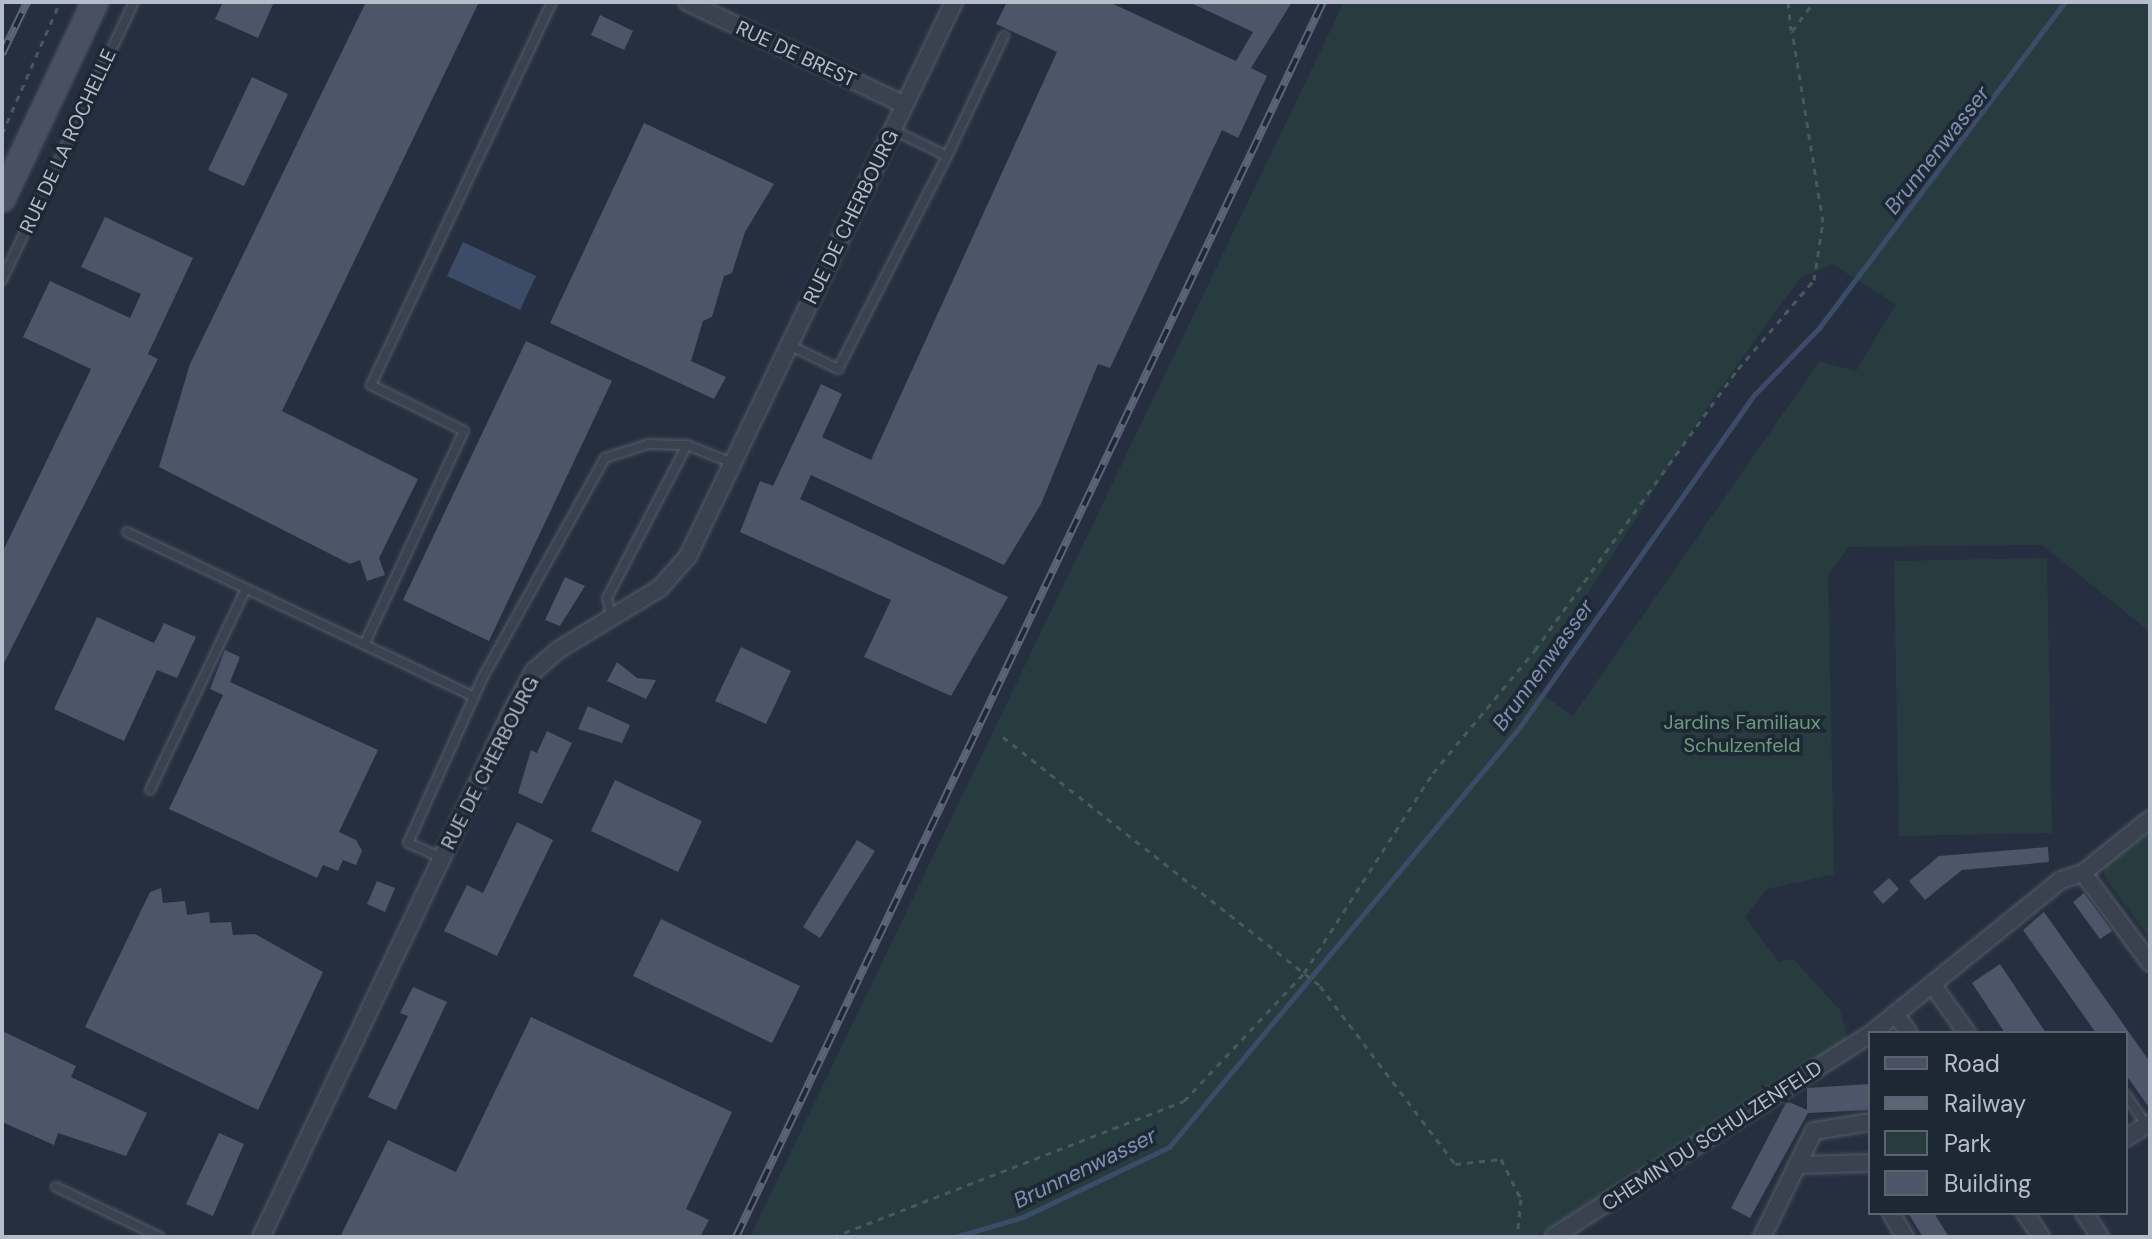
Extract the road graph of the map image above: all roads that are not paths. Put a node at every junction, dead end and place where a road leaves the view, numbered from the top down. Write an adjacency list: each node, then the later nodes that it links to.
1 (95, 2): 10 (main road, RUE DE LA ROCHELLE)
2 (134, 2): 11 (lane, RUE DE LA ROCHELLE)
3 (552, 2): 18 (lane)
4 (687, 2): 7 (street, RUE DE BREST)
5 (954, 2): 7 (street, RUE DE CHERBOURG)
6 (1004, 36): 9 (lane)
7 (905, 105): 8 (street, RUE DE CHERBOURG)
8 (893, 130): 9 (lane); 12 (street, RUE DE CHERBOURG)
9 (947, 156): 12 (lane)
10 (2, 199)
11 (2, 280)
12 (789, 345): 14 (street, RUE DE CHERBOURG)
13 (687, 445): 14 (lane); 17 (lane); 19 (lane)
14 (732, 463): 17 (street, RUE DE CHERBOURG)
15 (127, 532): 16 (lane)
16 (246, 589): 18 (lane); 20 (lane)
17 (612, 618): 22 (street, RUE DE CHERBOURG)
18 (364, 645): 19 (lane)
19 (474, 697): 22 (lane)
20 (150, 790)
21 (2150, 819): 23 (street, CHEMIN DU SCHULZENFELD)
22 (442, 858): 42 (street, RUE DE CHERBOURG)
23 (2083, 873): 24 (street); 25 (street, CHEMIN DU SCHULZENFELD)
24 (2150, 963)
25 (1934, 987): 26 (street, CHEMIN DU SCHULZENFELD); 29 (street)
26 (1898, 1018): 27 (street, CHEMIN DU SCHULZENFELD); 28 (street)
27 (1876, 1031)
28 (1908, 1031)
29 (1966, 1031)
30 (1868, 1036): 43 (street, CHEMIN DU SCHULZENFELD)
31 (2128, 1098): 33 (lane)
32 (1868, 1122): 36 (street)
33 (2148, 1124): 34 (street)
34 (2128, 1137)
35 (1868, 1163): 36 (street)
36 (1797, 1165): 44 (street)
37 (56, 1187): 41 (lane)
38 (1892, 1215): 45 (street)
39 (2026, 1215): 46 (street)
40 (2085, 1215): 47 (street)
41 (160, 1237)
42 (261, 1237)
43 (1553, 1237)
44 (1762, 1237)
45 (1905, 1237)
46 (2041, 1237)
47 (2100, 1237)

